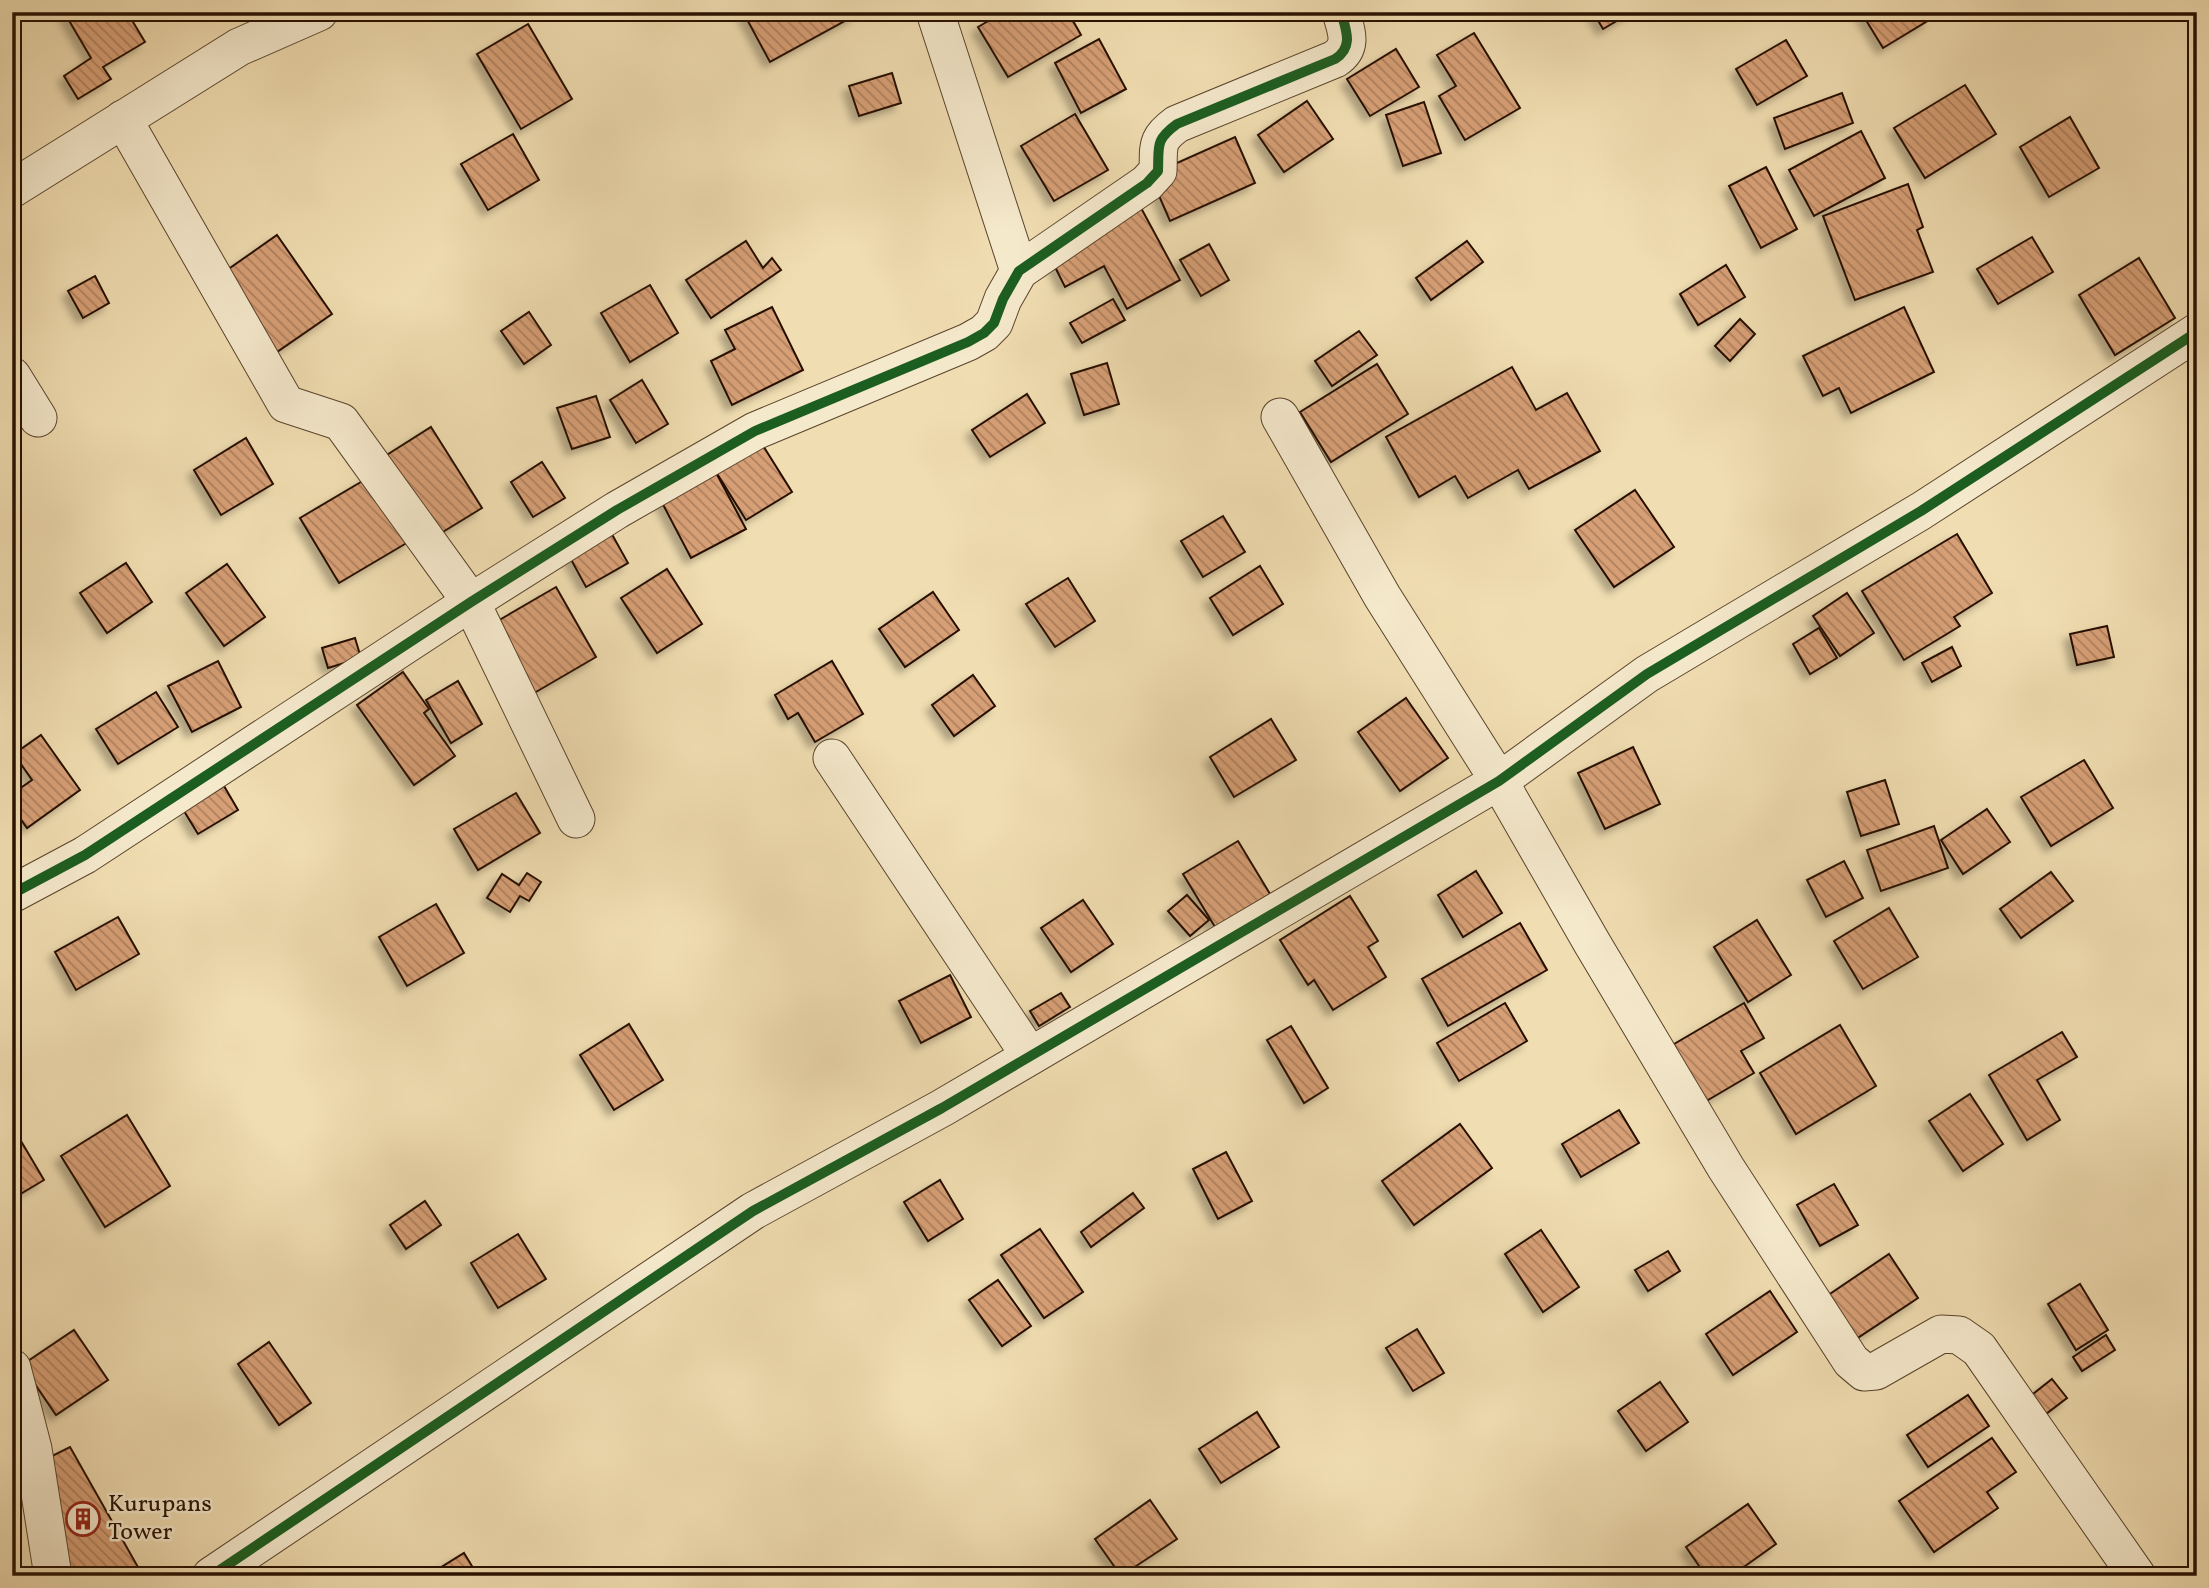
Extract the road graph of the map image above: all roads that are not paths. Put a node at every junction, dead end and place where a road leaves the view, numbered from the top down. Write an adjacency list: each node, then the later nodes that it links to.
1 (319, 12): 4 (street)
2 (935, 12): 6 (street)
3 (1341, 12): 6 (street)
4 (123, 119): 5 (street); 11 (street)
5 (12, 189)
6 (1019, 271): 11 (street)
7 (2197, 332): 13 (street)
8 (12, 376): 10 (street)
9 (1280, 417): 13 (street)
10 (38, 418)
11 (471, 602): 14 (street); 15 (street)
12 (832, 758): 16 (street)
13 (1499, 781): 16 (street); 20 (street)
14 (576, 820)
15 (12, 894)
16 (1030, 1056): 19 (street)
17 (12, 1368): 18 (street)
18 (54, 1576)
19 (211, 1576)
20 (2137, 1576)

